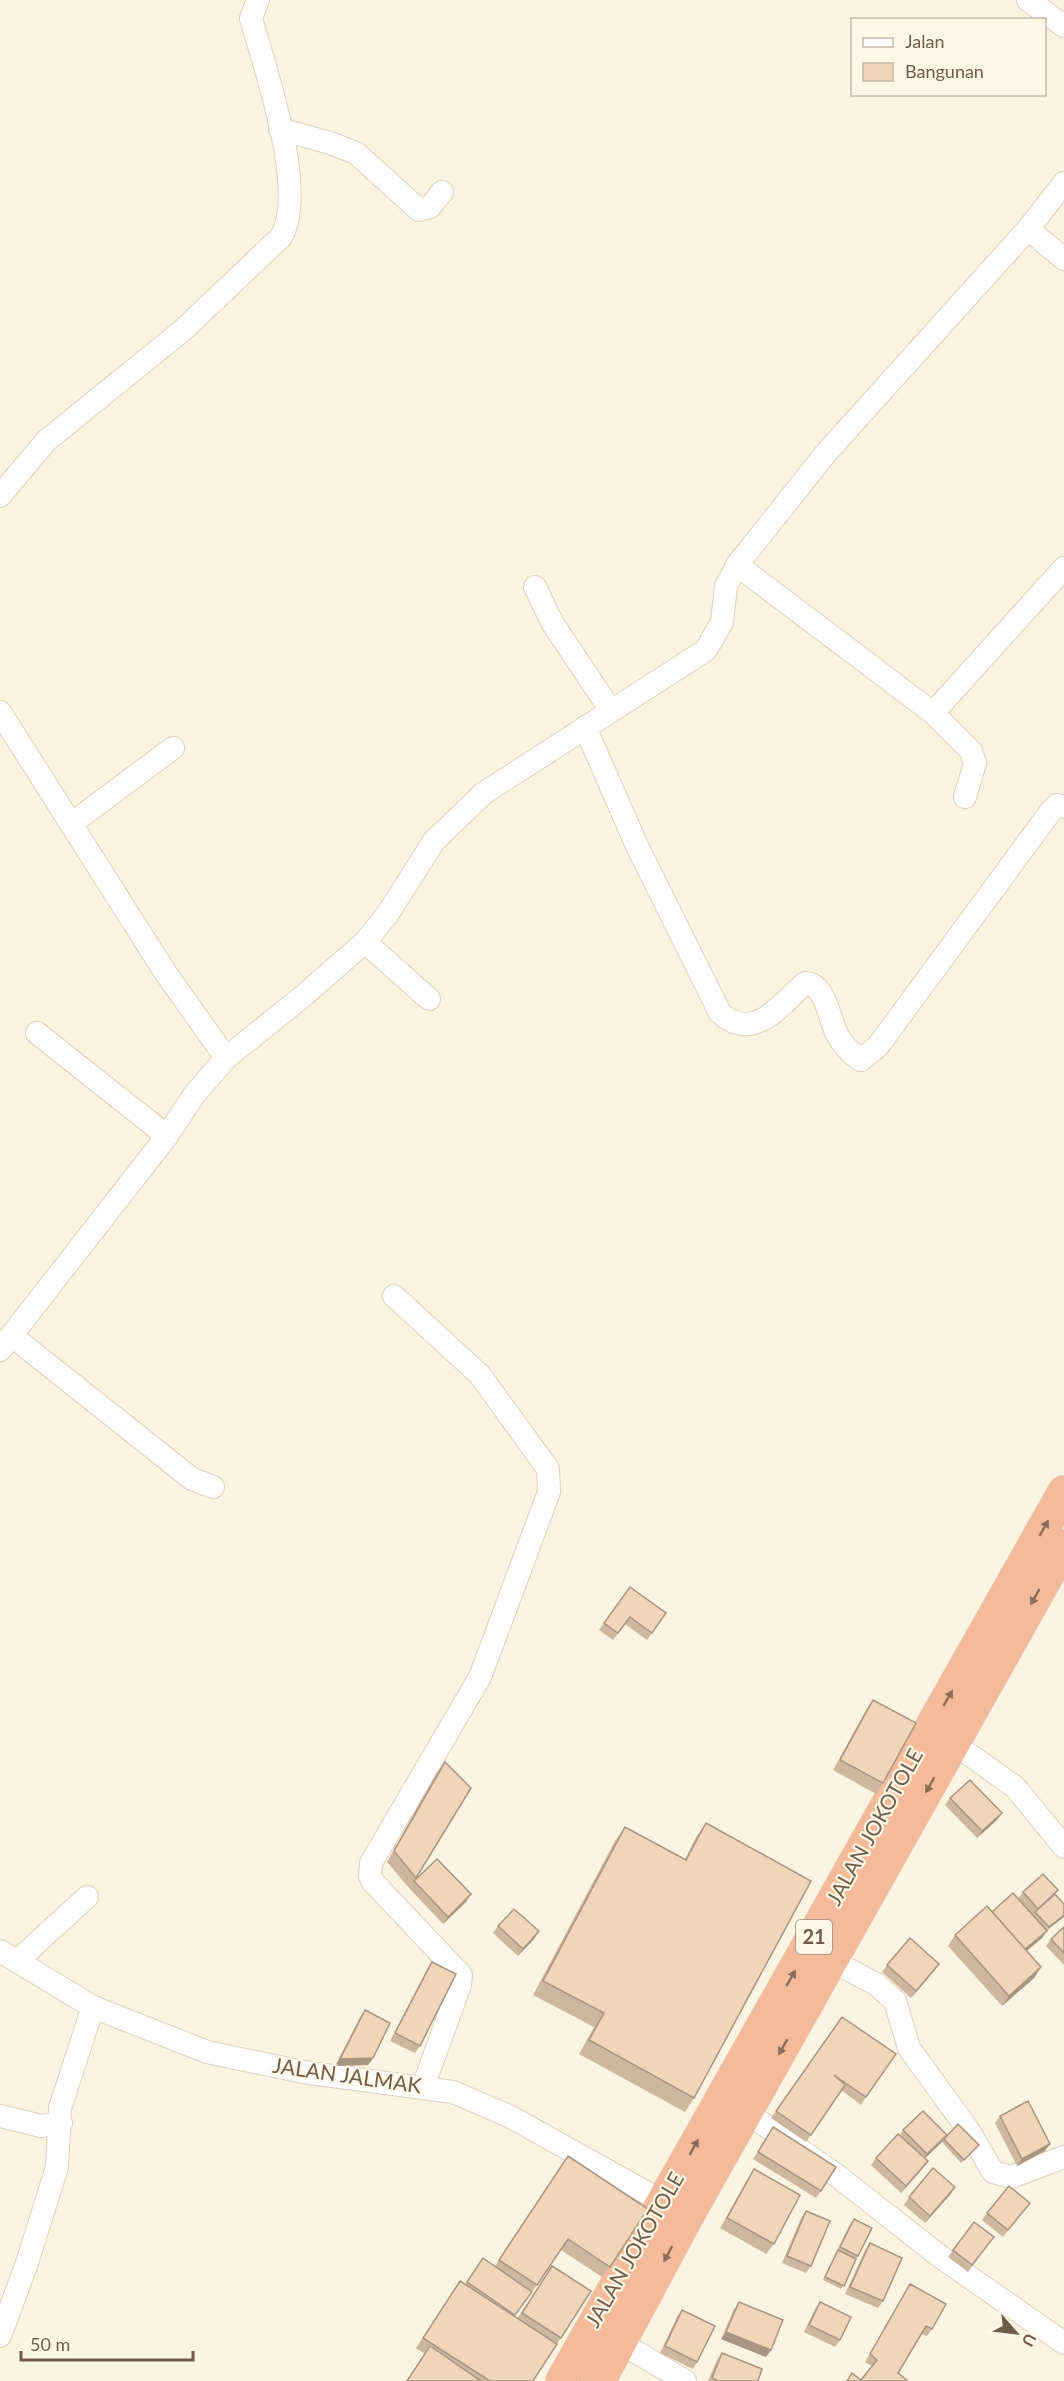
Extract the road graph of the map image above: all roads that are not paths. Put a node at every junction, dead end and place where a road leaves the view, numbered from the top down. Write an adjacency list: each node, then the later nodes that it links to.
1 (258, 0): 4 (street)
2 (1028, 0): 3 (street)
3 (1064, 26)
4 (280, 129): 6 (street); 9 (street)
5 (1064, 183): 7 (street)
6 (442, 192)
7 (1028, 229): 8 (street); 11 (street)
8 (1064, 259)
9 (0, 496)
10 (1064, 567): 15 (street)
11 (741, 568): 13 (street); 15 (street)
12 (535, 586): 13 (street)
13 (611, 711): 16 (street)
14 (0, 712): 20 (street)
15 (933, 713): 18 (street)
16 (585, 727): 19 (street); 21 (street)
17 (173, 748): 20 (street)
18 (965, 797)
19 (1064, 807)
20 (71, 825): 24 (street)
21 (365, 942): 22 (street); 24 (street)
22 (429, 999)
23 (37, 1033): 25 (street)
24 (226, 1058): 25 (street)
25 (166, 1136): 27 (street)
26 (394, 1296): 38 (street)
27 (6, 1343): 28 (street)
28 (213, 1487)
29 (1064, 1492): 31 (highway, JALAN JOKOTOLE / 21, one-way to 29)
30 (1064, 1545): 31 (highway, JALAN JOKOTOLE / 21, one-way to 31)
31 (942, 1735): 32 (street); 33 (highway, JALAN JOKOTOLE / 21)
32 (1064, 1847)
33 (866, 1871): 36 (highway, JALAN JOKOTOLE / 21); 43 (highway, JALAN JOKOTOLE / 21, one-way to 33)
34 (87, 1897): 35 (street)
35 (8, 1956): 37 (street, JALAN JALMAK)
36 (832, 1960): 39 (highway, JALAN JOKOTOLE / 21, one-way to 39); 42 (street)
37 (93, 2007): 38 (street, JALAN JALMAK); 41 (street)
38 (423, 2087): 43 (street, JALAN JALMAK)
39 (746, 2112): 43 (highway, JALAN JOKOTOLE / 21); 46 (street)
40 (0, 2116): 41 (street)
41 (61, 2123): 44 (street)
42 (1064, 2157)
43 (676, 2209): 45 (highway, JALAN JOKOTOLE / 21, one-way to 45); 47 (highway, JALAN JOKOTOLE / 21)
44 (0, 2336)
45 (621, 2343): 48 (highway, JALAN JOKOTOLE / 21); 49 (street)
46 (1064, 2343)
47 (562, 2381)
48 (599, 2381)
49 (685, 2381)

